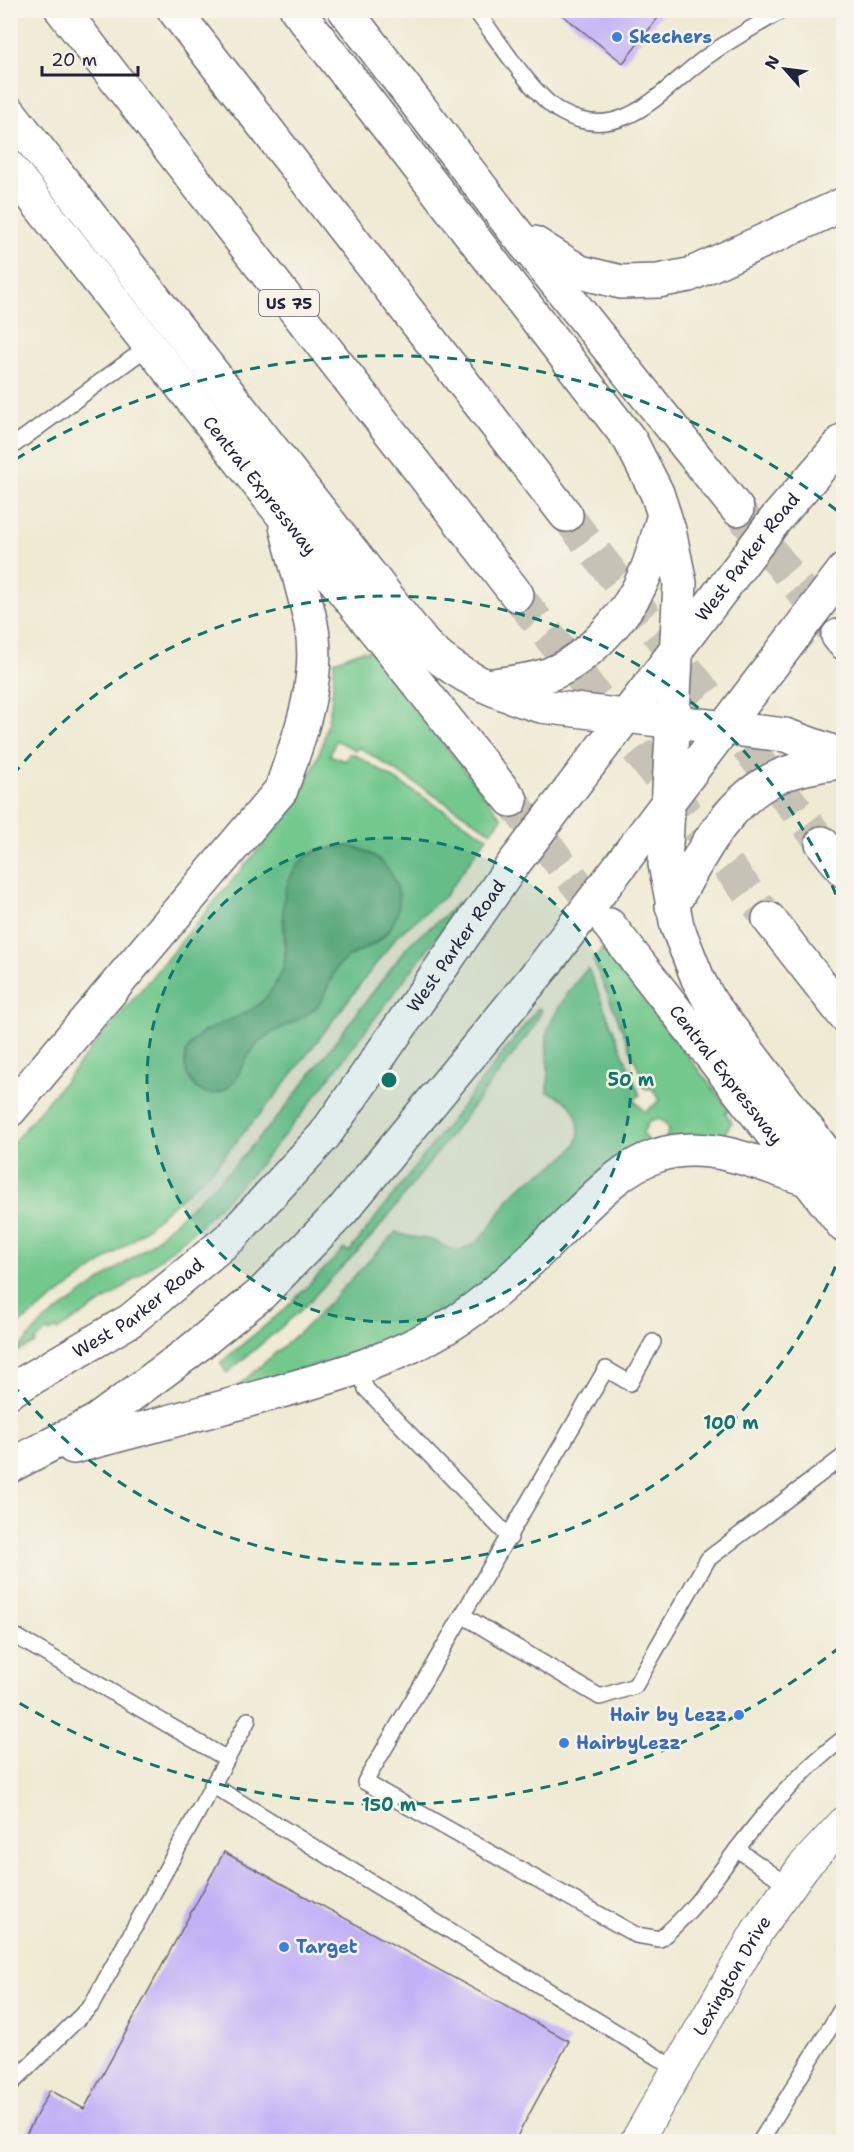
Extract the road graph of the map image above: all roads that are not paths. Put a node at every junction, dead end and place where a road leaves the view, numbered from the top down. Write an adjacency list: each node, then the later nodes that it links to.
1 (62, 10): 19 (main road, US 75)
2 (174, 10): 16 (main road)
3 (297, 10): 15 (main road)
4 (345, 10): 10 (main road)
5 (475, 10): 6 (lane)
6 (783, 10)
7 (10, 113): 21 (main road)
8 (10, 168): 11 (main road, Central Expressway)
9 (843, 204): 10 (main road)
10 (513, 229): 14 (main road)
11 (148, 346): 13 (lane); 17 (main road, Central Expressway)
12 (843, 440): 20 (main road, West Parker Road)
13 (10, 448)
14 (737, 509)
15 (664, 513): 20 (main road); 21 (main road)
16 (566, 515)
17 (285, 518): 27 (main road, Central Expressway); 35 (main road)
18 (843, 570): 24 (main road)
19 (517, 595)
20 (676, 649): 22 (main road, West Parker Road); 23 (main road)
21 (487, 686): 22 (main road)
22 (625, 717): 23 (main road); 41 (main road, West Parker Road)
23 (672, 722): 24 (main road); 28 (main road)
24 (724, 729): 25 (main road); 28 (main road)
25 (843, 756)
26 (843, 761): 31 (main road)
27 (511, 800)
28 (668, 803): 31 (main road); 43 (main road)
29 (822, 843): 30 (main road)
30 (843, 871)
31 (672, 906): 36 (main road)
32 (769, 919): 34 (main road)
33 (609, 925): 37 (main road, Central Expressway)
34 (843, 1015)
35 (10, 1110)
36 (843, 1177)
37 (809, 1180): 38 (main road, Central Expressway); 40 (main road)
38 (843, 1226)
39 (653, 1342): 44 (lane)
40 (359, 1369): 43 (main road); 44 (lane)
41 (10, 1391)
42 (843, 1456): 45 (lane)
43 (15, 1464)
44 (510, 1538): 45 (lane)
45 (462, 1616): 52 (lane)
46 (10, 1633): 49 (lane)
47 (248, 1720): 49 (lane)
48 (843, 1738): 52 (lane)
49 (227, 1759): 50 (lane)
50 (212, 1785): 55 (lane); 56 (lane)
51 (839, 1836): 53 (street, Lexington Drive)
52 (737, 1849): 53 (lane)
53 (789, 1886): 55 (street, Lexington Drive)
54 (843, 2005): 58 (lane)
55 (678, 2070): 57 (street, Lexington Drive)
56 (10, 2085)
57 (636, 2142)
58 (760, 2142)

